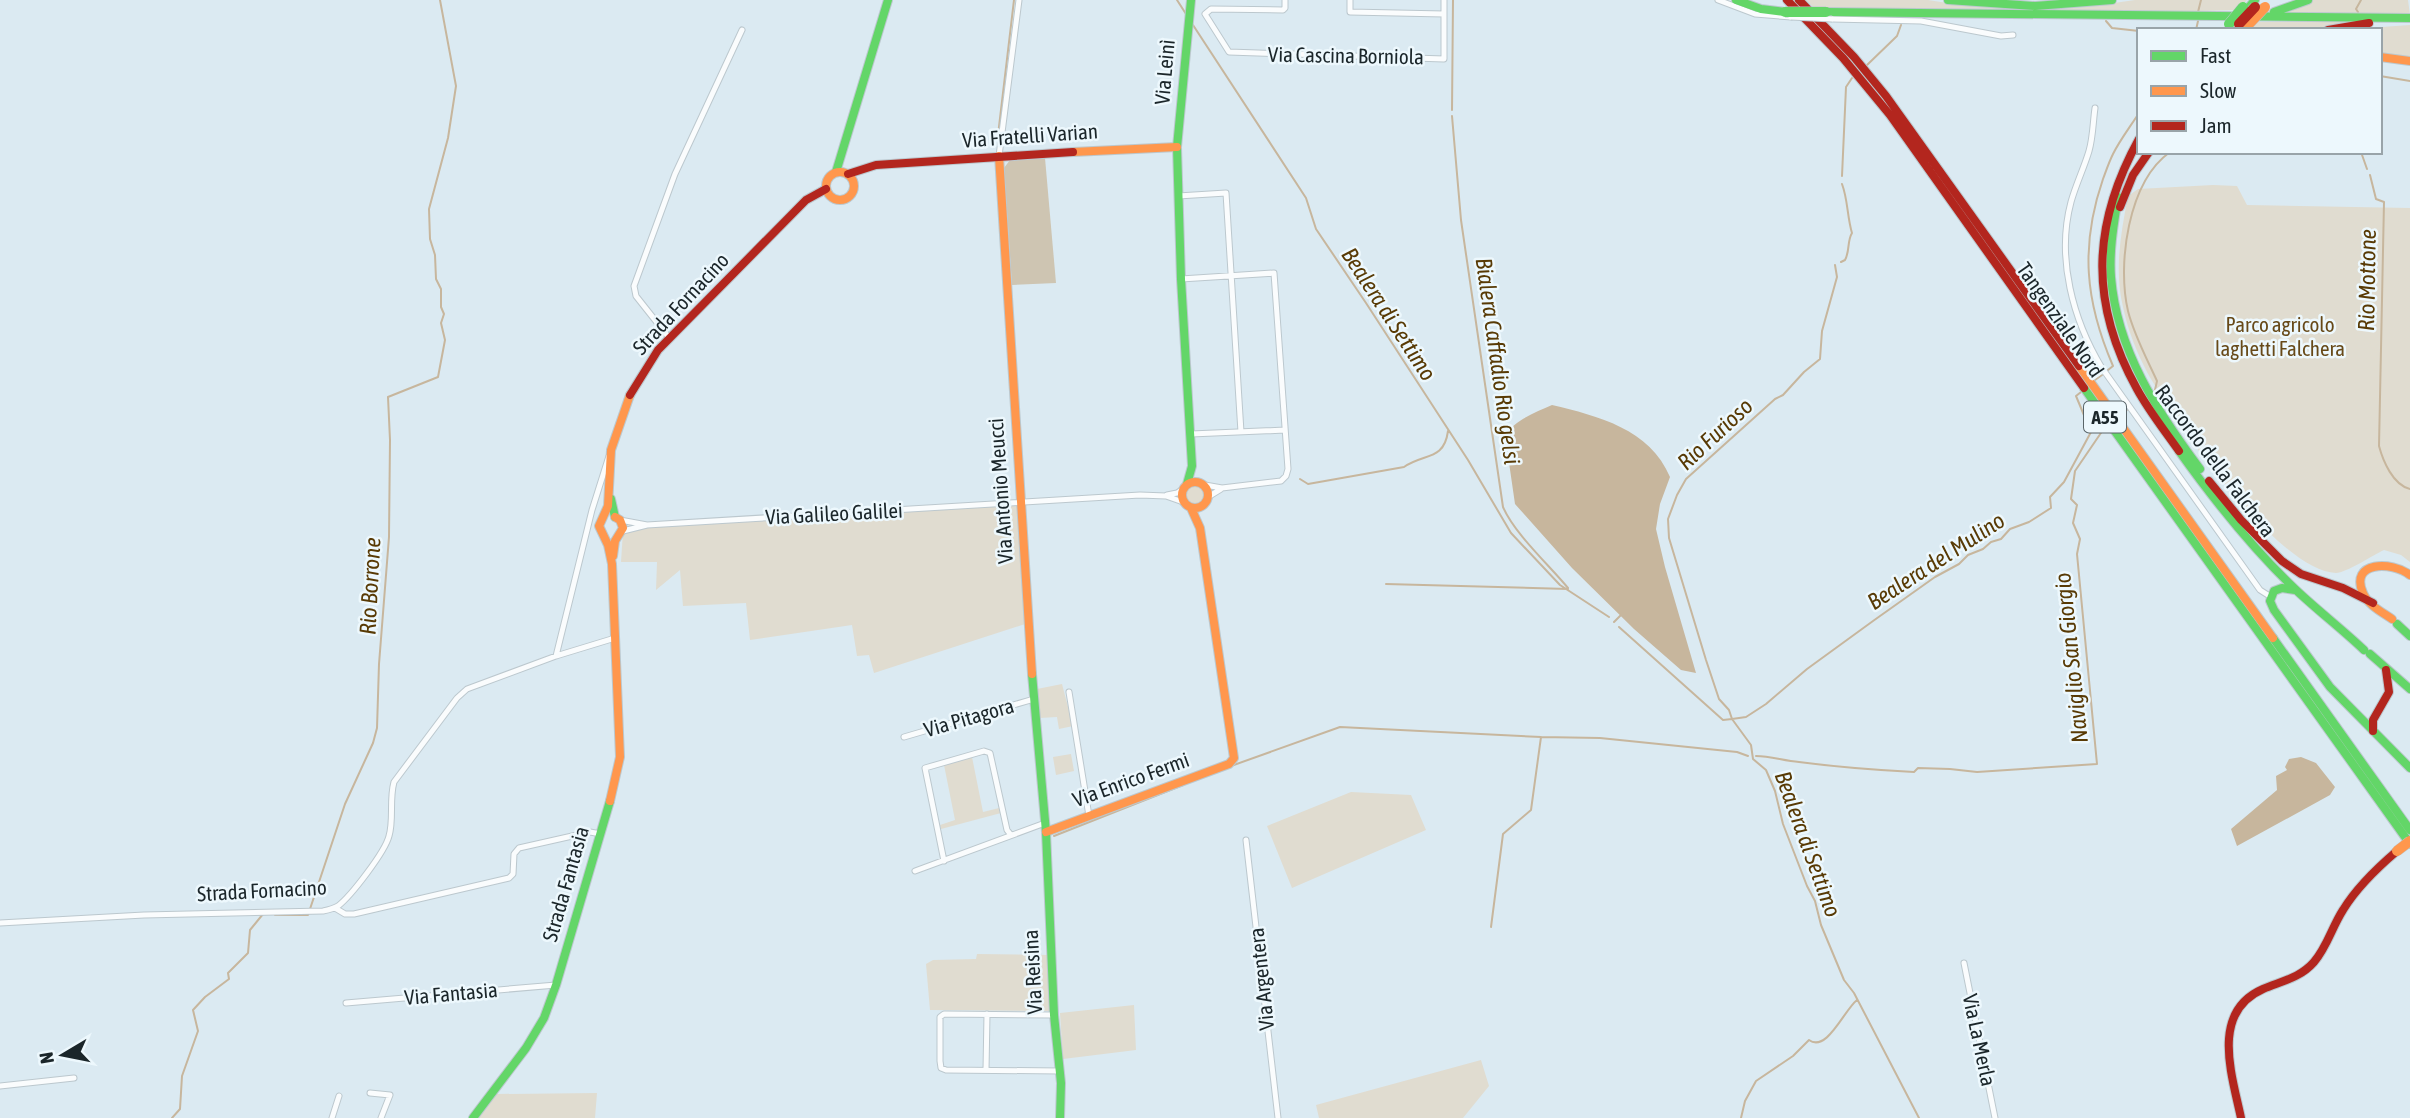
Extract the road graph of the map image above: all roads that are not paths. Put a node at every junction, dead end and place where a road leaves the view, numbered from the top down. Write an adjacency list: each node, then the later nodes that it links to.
1 (888, 0): 32 (main road)
2 (1019, 0): 31 (street)
3 (1191, 0): 28 (main road, Via Leinì)
4 (1285, 0): 15 (street, Via Cascina Borniola)
5 (1350, 0): 15 (street)
6 (1444, 0): 15 (street, Via Cascina Borniola)
7 (1718, 0): 16 (street)
8 (1736, 0): 16 (main road)
9 (1787, 0): 79 (main road, Tangenziale Nord / A55)
10 (1799, 0): 71 (main road, Tangenziale Nord / A55)
11 (1948, 0): 12 (main road)
12 (2112, 0)
13 (2308, 0): 18 (main road)
14 (2256, 3): 20 (main road, bridge); 20 (main road, bridge)
15 (1444, 13)
16 (1788, 15): 17 (main road, bridge)
17 (1829, 15): 18 (main road); 23 (street)
18 (2214, 16): 19 (main road)
19 (2410, 20): 21 (main road)
20 (2235, 27)
21 (2338, 28)
22 (741, 30): 38 (street)
23 (2013, 35)
24 (2382, 57): 25 (main road)
25 (2410, 61)
26 (2095, 108): 57 (street)
27 (2137, 142): 56 (main road, Raccordo della Falchera / A55)
28 (1177, 147): 31 (main road, Via Fratelli Varian); 34 (main road, Via Leinì)
29 (2138, 154): 35 (main road, Raccordo della Falchera / A55)
30 (2148, 154): 35 (main road)
31 (999, 156): 32 (main road, Via Fratelli Varian); 49 (main road, Via Antonio Meucci)
32 (846, 176): 33 (main road); 33 (main road)
33 (827, 192): 38 (main road, Strada Fornacino)
34 (1178, 196): 36 (street); 37 (main road, Via Leinì)
35 (2112, 227): 58 (main road, Raccordo della Falchera / A55)
36 (1231, 275): 37 (street); 39 (street); 40 (street)
37 (1181, 279): 41 (main road, Via Leinì)
38 (670, 339): 42 (main road, Strada Fornacino)
39 (1285, 430): 40 (street); 46 (street)
40 (1241, 432): 41 (street)
41 (1191, 434): 43 (main road, Via Leinì)
42 (612, 448): 51 (main road, Strada Fornacino); 54 (main road, Strada Fornacino); 61 (street, Strada Fornacino)
43 (1192, 466): 44 (main road); 45 (main road)
44 (1202, 484): 45 (main road); 46 (street); 48 (main road)
45 (1185, 486): 47 (street); 50 (main road)
46 (1222, 488): 48 (street)
47 (1166, 496): 49 (street, Via Galileo Galilei); 50 (street)
48 (1206, 501): 50 (main road); 53 (main road)
49 (1021, 503): 52 (street, Via Galileo Galilei); 65 (main road, Via Antonio Meucci)
50 (1187, 505): 53 (main road)
51 (603, 520): 54 (main road); 54 (main road, Strada Fornacino)
52 (647, 525): 54 (street, Via Galileo Galilei); 54 (street, Via Galileo Galilei)
53 (1200, 528): 72 (main road, Via Enrico Fermi)
54 (616, 529): 60 (main road, Strada Fantasia)
55 (2410, 575): 58 (main road)
56 (2299, 592): 57 (main road); 62 (main road, Raccordo della Falchera / A55)
57 (2271, 597): 67 (main road)
58 (2373, 603): 59 (main road, Raccordo della Falchera)
59 (2410, 636)
60 (615, 638): 61 (street, Strada Fornacino); 76 (main road, Strada Fantasia)
61 (556, 656): 82 (street, Strada Fornacino)
62 (2386, 670): 63 (main road, A55); 66 (main road)
63 (2410, 689)
64 (1069, 692): 72 (street)
65 (1034, 699): 69 (street, Via Pitagora); 74 (main road, Via Antonio Meucci)
66 (2381, 706): 67 (main road); 68 (main road)
67 (2357, 715): 68 (main road)
68 (2373, 731): 70 (main road)
69 (904, 737)
70 (2410, 768)
71 (2397, 812): 73 (main road); 75 (main road, Tangenziale Nord / A55)
72 (1089, 816): 74 (main road, Via Enrico Fermi)
73 (2410, 824)
74 (1046, 828): 77 (street, Via Enrico Fermi); 88 (main road, Via Reisina)
75 (2410, 830)
76 (601, 834): 82 (street); 85 (main road, Strada Fantasia)
77 (1011, 835): 80 (street, Via Enrico Fermi); 80 (street)
78 (1246, 839): 99 (street, Via Argentera)
79 (2410, 842): 101 (main road, bridge)
80 (944, 861): 81 (street, Via Enrico Fermi)
81 (915, 871)
82 (335, 908): 83 (street, Strada Fornacino)
83 (0, 923)
84 (1964, 963): 100 (street, Via La Merla)
85 (556, 985): 86 (street, Via Fantasia); 97 (main road, Strada Fantasia)
86 (346, 1003)
87 (987, 1014): 88 (street); 89 (street); 89 (street)
88 (1054, 1015): 90 (main road, Via Reisina)
89 (986, 1070): 90 (street)
90 (1060, 1071): 98 (main road, Via Reisina)
91 (74, 1078): 92 (street)
92 (0, 1086)
93 (370, 1093): 96 (street)
94 (339, 1096): 95 (street)
95 (332, 1118)
96 (381, 1118)
97 (473, 1118)
98 (1060, 1118)
99 (1278, 1118)
100 (1995, 1118)
101 (2241, 1118)

